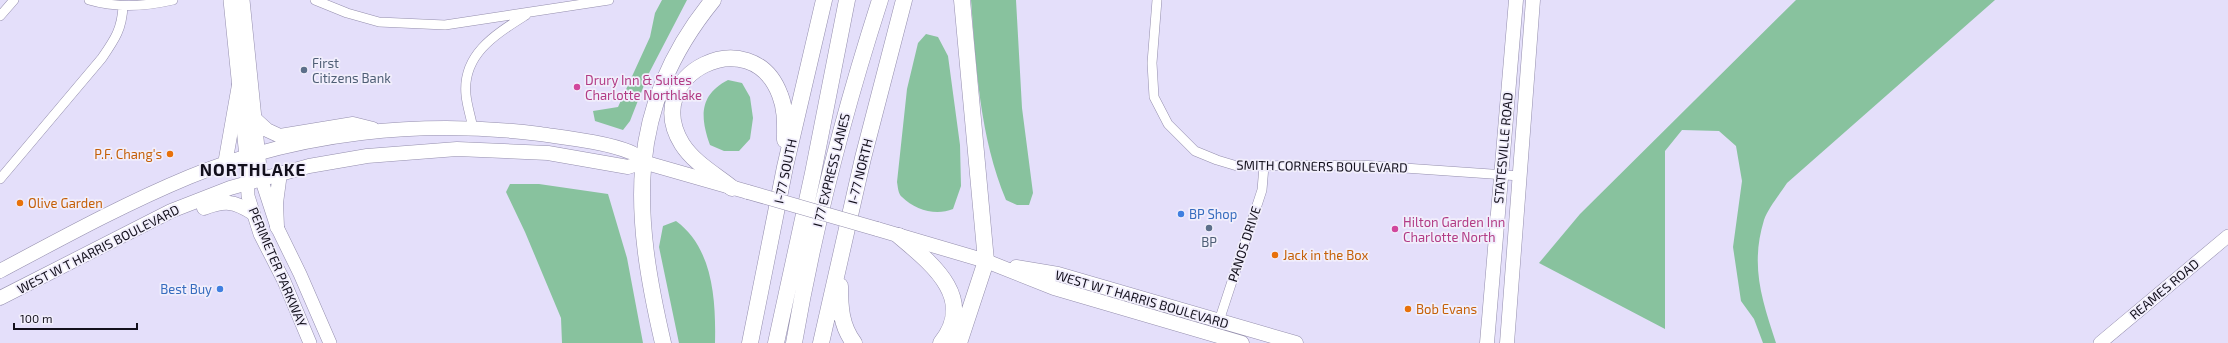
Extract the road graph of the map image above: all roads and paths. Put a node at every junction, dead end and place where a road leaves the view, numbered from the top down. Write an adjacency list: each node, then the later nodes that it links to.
1 (14, 0): 20 (street)
2 (90, 0): 18 (street)
3 (173, 0): 16 (street)
4 (230, 0): 24 (street, PERIMETER PARKWAY)
5 (315, 0): 19 (street)
6 (609, 0): 19 (street)
7 (713, 0): 30 (highway)
8 (824, 0): 33 (highway, I-77 SOUTH)
9 (847, 0): 55 (highway, I 77 EXPRESS LANES)
10 (880, 0): 56 (highway, I 77 EXPRESS LANES)
11 (904, 0): 46 (highway, I-77 NORTH)
12 (962, 0): 47 (highway)
13 (1157, 0): 32 (street, SMITH CORNERS BOULEVARD)
14 (1516, 0): 21 (main road, STATESVILLE ROAD)
15 (1533, 0): 23 (main road, STATESVILLE ROAD)
16 (145, 2): 18 (street)
17 (244, 3): 26 (street, PERIMETER PARKWAY)
18 (123, 6): 38 (street)
19 (529, 13): 27 (street)
20 (0, 16)
21 (1513, 38): 22 (main road, STATESVILLE ROAD); 23 (main road)
22 (1511, 56): 25 (main road); 35 (main road, STATESVILLE ROAD)
23 (1526, 77): 25 (main road, STATESVILLE ROAD)
24 (239, 85): 29 (street, PERIMETER PARKWAY); 31 (main road)
25 (1524, 110): 36 (main road, STATESVILLE ROAD)
26 (256, 120): 28 (main road); 29 (street, PERIMETER PARKWAY)
27 (473, 129): 28 (main road, WEST W T HARRIS BOULEVARD); 30 (main road, WEST W T HARRIS BOULEVARD)
28 (381, 131): 29 (main road, WEST W T HARRIS BOULEVARD)
29 (253, 155): 31 (main road, WEST W T HARRIS BOULEVARD); 37 (street, PERIMETER PARKWAY); 39 (street, PERIMETER PARKWAY)
30 (643, 162): 34 (main road, WEST W T HARRIS BOULEVARD); 40 (main road, WEST W T HARRIS BOULEVARD); 53 (highway)
31 (225, 164): 48 (main road, WEST W T HARRIS BOULEVARD)
32 (1264, 166): 35 (street, SMITH CORNERS BOULEVARD); 50 (street, PANOS DRIVE)
33 (785, 167): 40 (highway); 54 (highway, I-77 SOUTH)
34 (280, 173): 37 (main road, WEST W T HARRIS BOULEVARD); 43 (main road)
35 (1500, 175): 36 (street, SMITH CORNERS BOULEVARD); 63 (main road, STATESVILLE ROAD)
36 (1520, 176): 64 (main road, STATESVILLE ROAD)
37 (261, 178): 39 (main road, WEST W T HARRIS BOULEVARD); 43 (street, PERIMETER PARKWAY)
38 (0, 179)
39 (247, 182): 41 (main road, WEST W T HARRIS BOULEVARD); 42 (street, PERIMETER PARKWAY)
40 (732, 188): 44 (main road, WEST W T HARRIS BOULEVARD, bridge)
41 (171, 211): 42 (main road); 49 (main road, WEST W T HARRIS BOULEVARD)
42 (253, 213): 51 (street, PERIMETER PARKWAY)
43 (276, 227): 52 (street, PERIMETER PARKWAY)
44 (899, 236): 47 (main road, WEST W T HARRIS BOULEVARD); 59 (highway)
45 (2228, 236): 65 (street, REAMES ROAD)
46 (840, 257): 57 (highway, I-77 NORTH); 58 (highway)
47 (986, 261): 50 (main road, WEST W T HARRIS BOULEVARD); 60 (highway); 61 (main road, WEST W T HARRIS BOULEVARD)
48 (3, 267)
49 (0, 298)
50 (1219, 321): 62 (main road, WEST W T HARRIS BOULEVARD)
51 (310, 343)
52 (330, 343)
53 (663, 343)
54 (750, 343)
55 (776, 343)
56 (794, 343)
57 (821, 343)
58 (854, 343)
59 (941, 343)
60 (959, 343)
61 (1242, 343)
62 (1296, 343)
63 (1487, 343)
64 (1507, 343)
65 (2100, 343)

